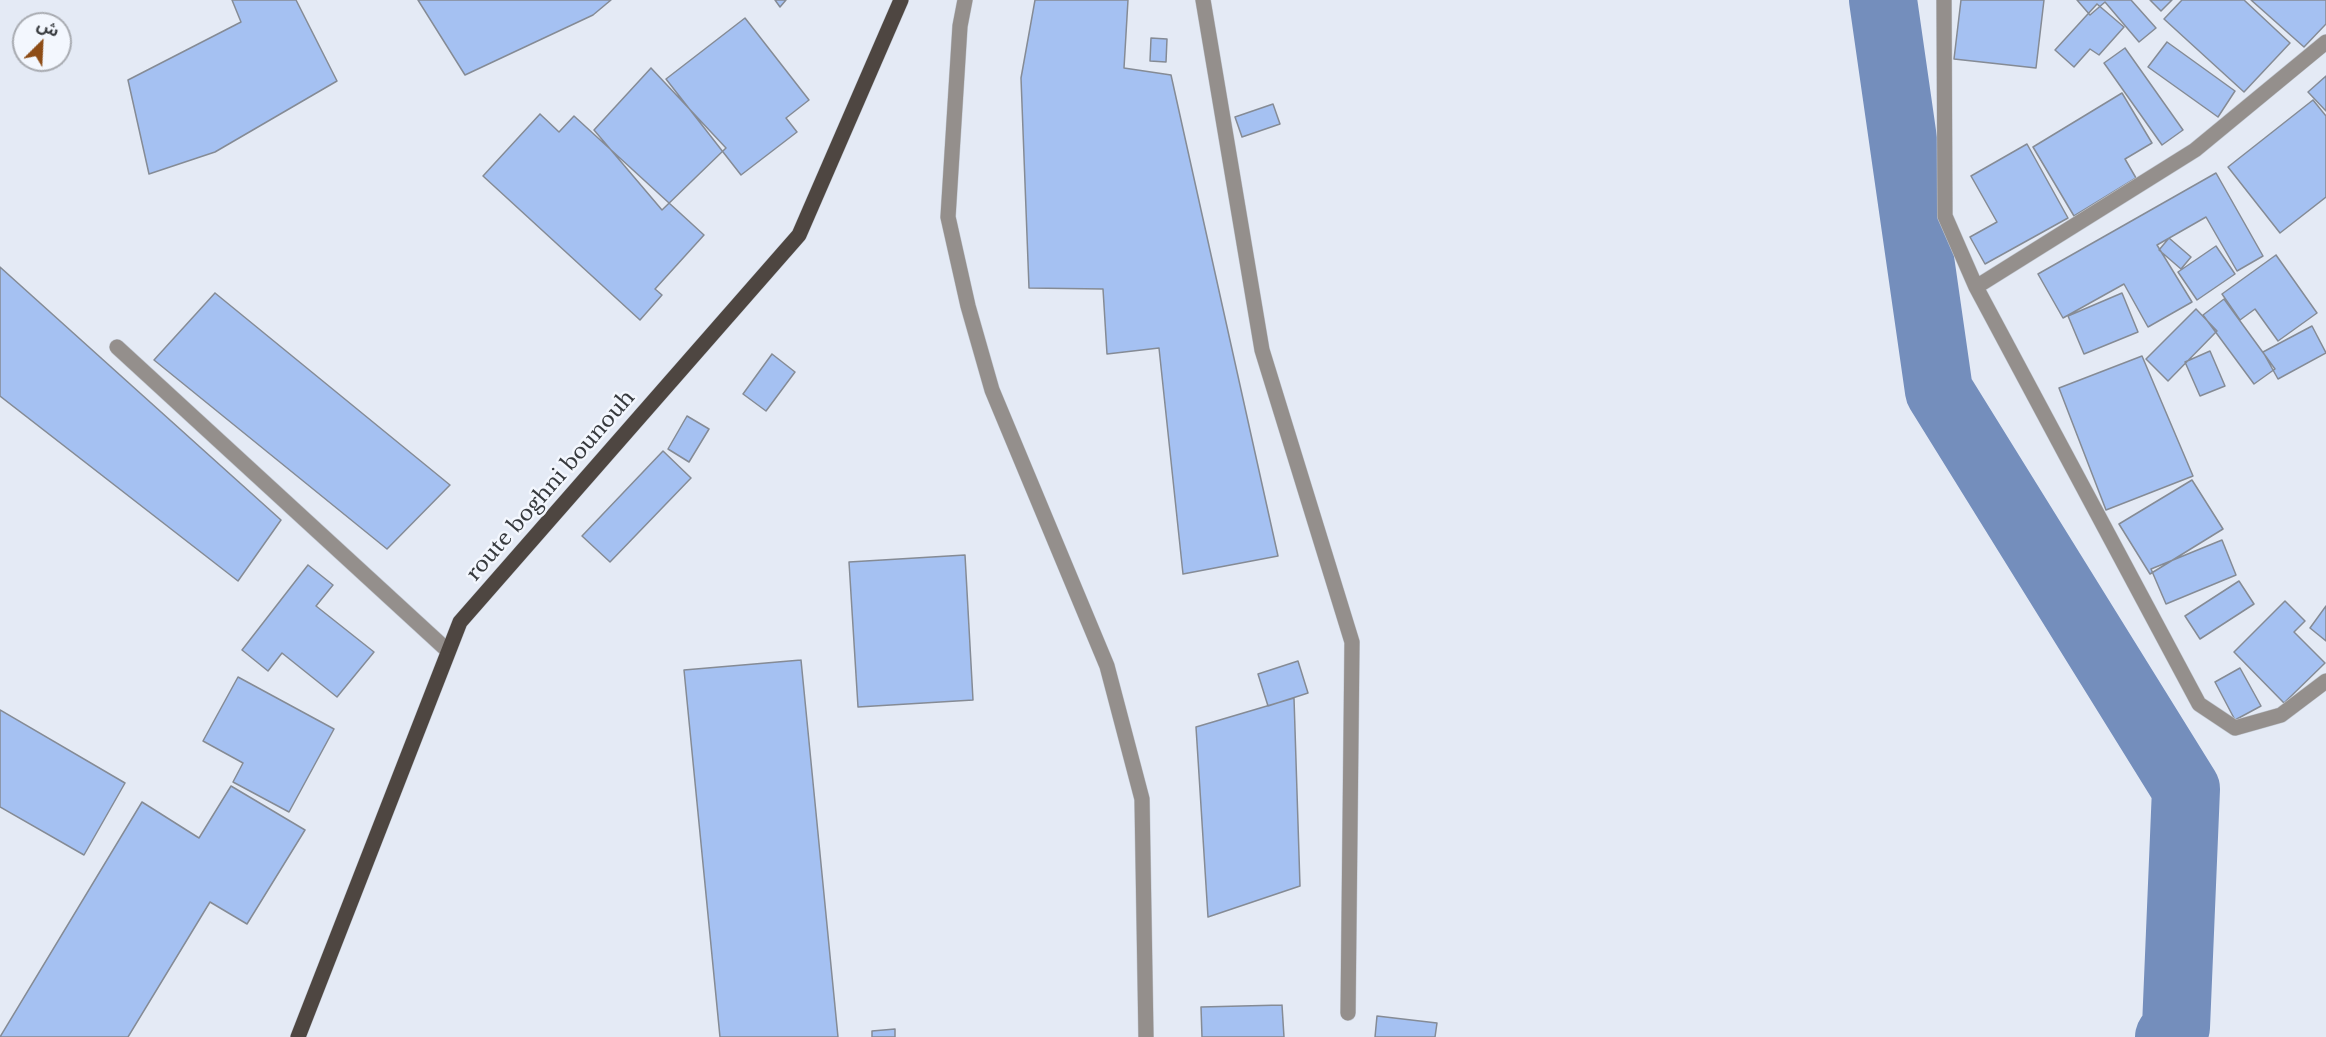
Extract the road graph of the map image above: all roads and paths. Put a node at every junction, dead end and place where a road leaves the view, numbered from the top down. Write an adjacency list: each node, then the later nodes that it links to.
1 (901, 0): 8 (main road, route boghni bounouh)
2 (965, 0): 12 (street)
3 (1203, 0): 10 (street)
4 (1944, 0): 6 (street)
5 (2326, 42): 6 (street)
6 (1976, 287): 9 (street)
7 (117, 346): 8 (street)
8 (448, 651): 11 (main road, route boghni bounouh)
9 (2326, 681)
10 (1348, 1013)
11 (297, 1037)
12 (1146, 1037)

